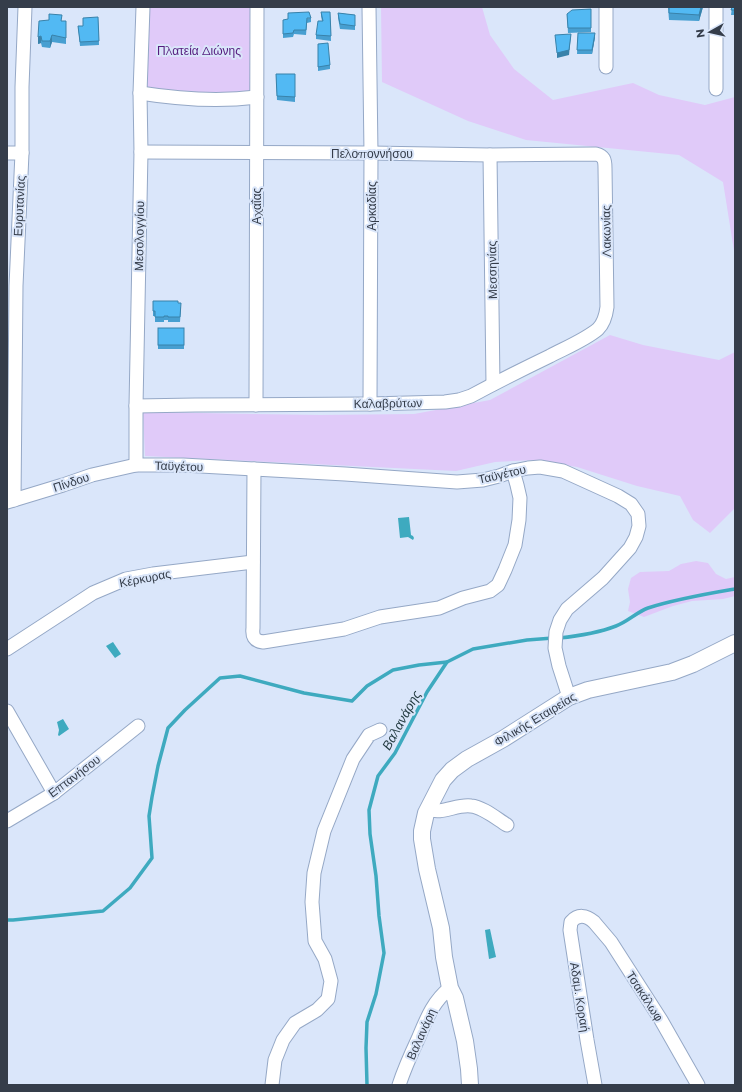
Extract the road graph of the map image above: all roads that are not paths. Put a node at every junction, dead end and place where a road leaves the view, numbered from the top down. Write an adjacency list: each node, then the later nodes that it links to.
1 (26, 7): 13 (street, Ευρυτανίας)
2 (143, 7): 9 (street, Μεσολογγίου)
3 (257, 7): 10 (street, Αχαΐας)
4 (370, 7): 15 (street, Αρκαδίας)
5 (606, 7): 7 (street)
6 (716, 7): 8 (street)
7 (606, 67)
8 (716, 89)
9 (140, 93): 10 (street); 11 (street, Μεσολογγίου)
10 (257, 97): 14 (street, Αχαΐας)
11 (141, 152): 14 (street, Πελοποννήσου); 22 (street, Μεσολογγίου)
12 (7, 153): 13 (street)
13 (22, 153): 26 (street, Ευρυτανίας)
14 (256, 153): 15 (street, Πελοποννήσου); 21 (street, Αχαΐας)
15 (371, 153): 16 (street, Πελοποννήσου); 20 (street, Αρκαδίας)
16 (490, 155): 17 (street, Πελοποννήσου); 19 (street, Μεσσηνίας)
17 (603, 157): 18 (street, Λακωνίας)
18 (607, 307): 19 (street, Καλαβρύτων)
19 (493, 384): 20 (street, Καλαβρύτων)
20 (370, 404): 21 (street, Καλαβρύτων)
21 (256, 405): 22 (street, Καλαβρύτων)
22 (136, 406): 23 (street, Μεσολογγίου)
23 (136, 465): 24 (street, Ταϋγέτου); 26 (street, Πίνδου)
24 (254, 470): 25 (street, Ταϋγέτου); 27 (street)
25 (513, 471): 27 (street); 30 (street, Ταϋγέτου)
26 (10, 501)
27 (253, 562): 29 (street, Κέρκυρας)
28 (735, 643): 30 (main road, Φιλικής Εταιρείας)
29 (7, 650)
30 (569, 697): 35 (main road, Φιλικής Εταιρείας)
31 (7, 711): 34 (street)
32 (138, 726): 34 (street, Επτανήσου)
33 (380, 730): 40 (street)
34 (54, 793): 36 (street, Επτανήσου)
35 (428, 809): 37 (street); 39 (main road, Φιλικής Εταιρείας)
36 (7, 821)
37 (507, 825)
38 (583, 916): 43 (street, Αδαμ. Κοραή); 44 (street, Τσακάλωφ)
39 (450, 988): 41 (street, Βαλανάρη); 42 (main road, Φιλικής Εταιρείας)
40 (272, 1085)
41 (399, 1085)
42 (470, 1085)
43 (595, 1085)
44 (698, 1085)

